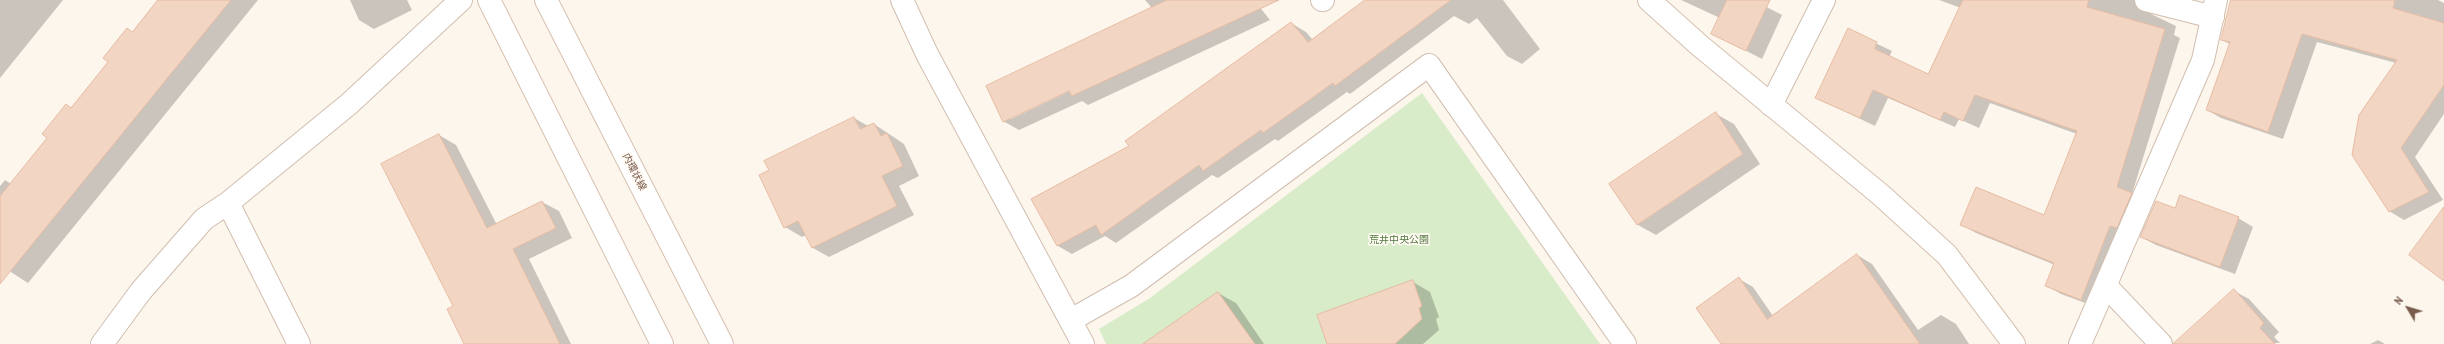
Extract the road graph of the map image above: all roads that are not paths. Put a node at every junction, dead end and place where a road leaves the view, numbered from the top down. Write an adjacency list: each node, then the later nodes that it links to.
1 (462, 0): 10 (street)
2 (489, 0): 15 (street)
3 (546, 0): 16 (street, 内環状線)
4 (902, 0): 12 (street)
5 (1649, 0): 9 (street)
6 (1824, 0): 9 (street)
7 (2146, 0): 8 (street)
8 (2214, 9): 11 (street)
9 (1771, 105): 19 (street)
10 (228, 203): 13 (street); 14 (street)
11 (2106, 287): 20 (street); 21 (street)
12 (1072, 320): 17 (street); 18 (street)
13 (102, 344)
14 (299, 344)
15 (662, 344)
16 (722, 344)
17 (1083, 344)
18 (1625, 344)
19 (2014, 344)
20 (2080, 344)
21 (2161, 344)

